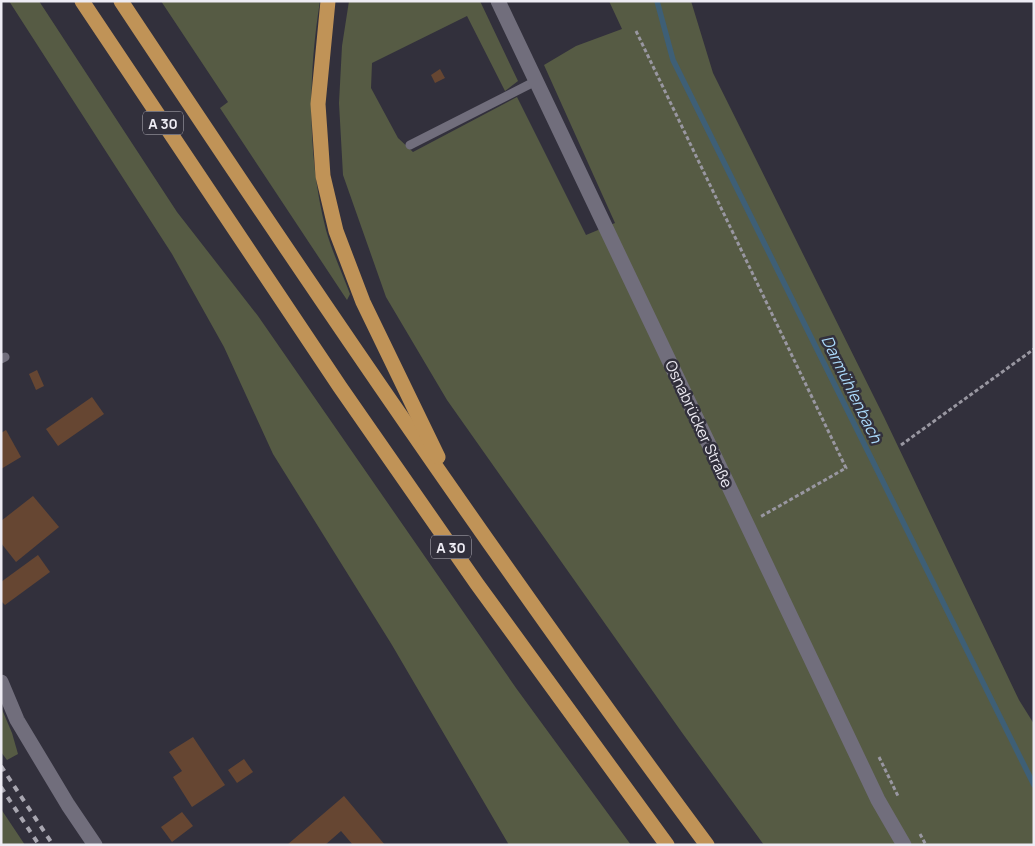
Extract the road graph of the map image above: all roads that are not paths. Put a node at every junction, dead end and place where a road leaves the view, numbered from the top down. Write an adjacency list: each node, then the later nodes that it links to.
1 (82, 1): 10 (highway, A 30)
2 (121, 1): 7 (highway, A 30)
3 (328, 1): 7 (highway)
4 (498, 1): 5 (main road, Osnabrücker Straße)
5 (536, 81): 6 (lane); 12 (main road, Osnabrücker Straße)
6 (410, 145)
7 (461, 503): 11 (highway, A 30)
8 (1, 682): 9 (main road)
9 (95, 845)
10 (666, 845)
11 (707, 845)
12 (904, 845)

